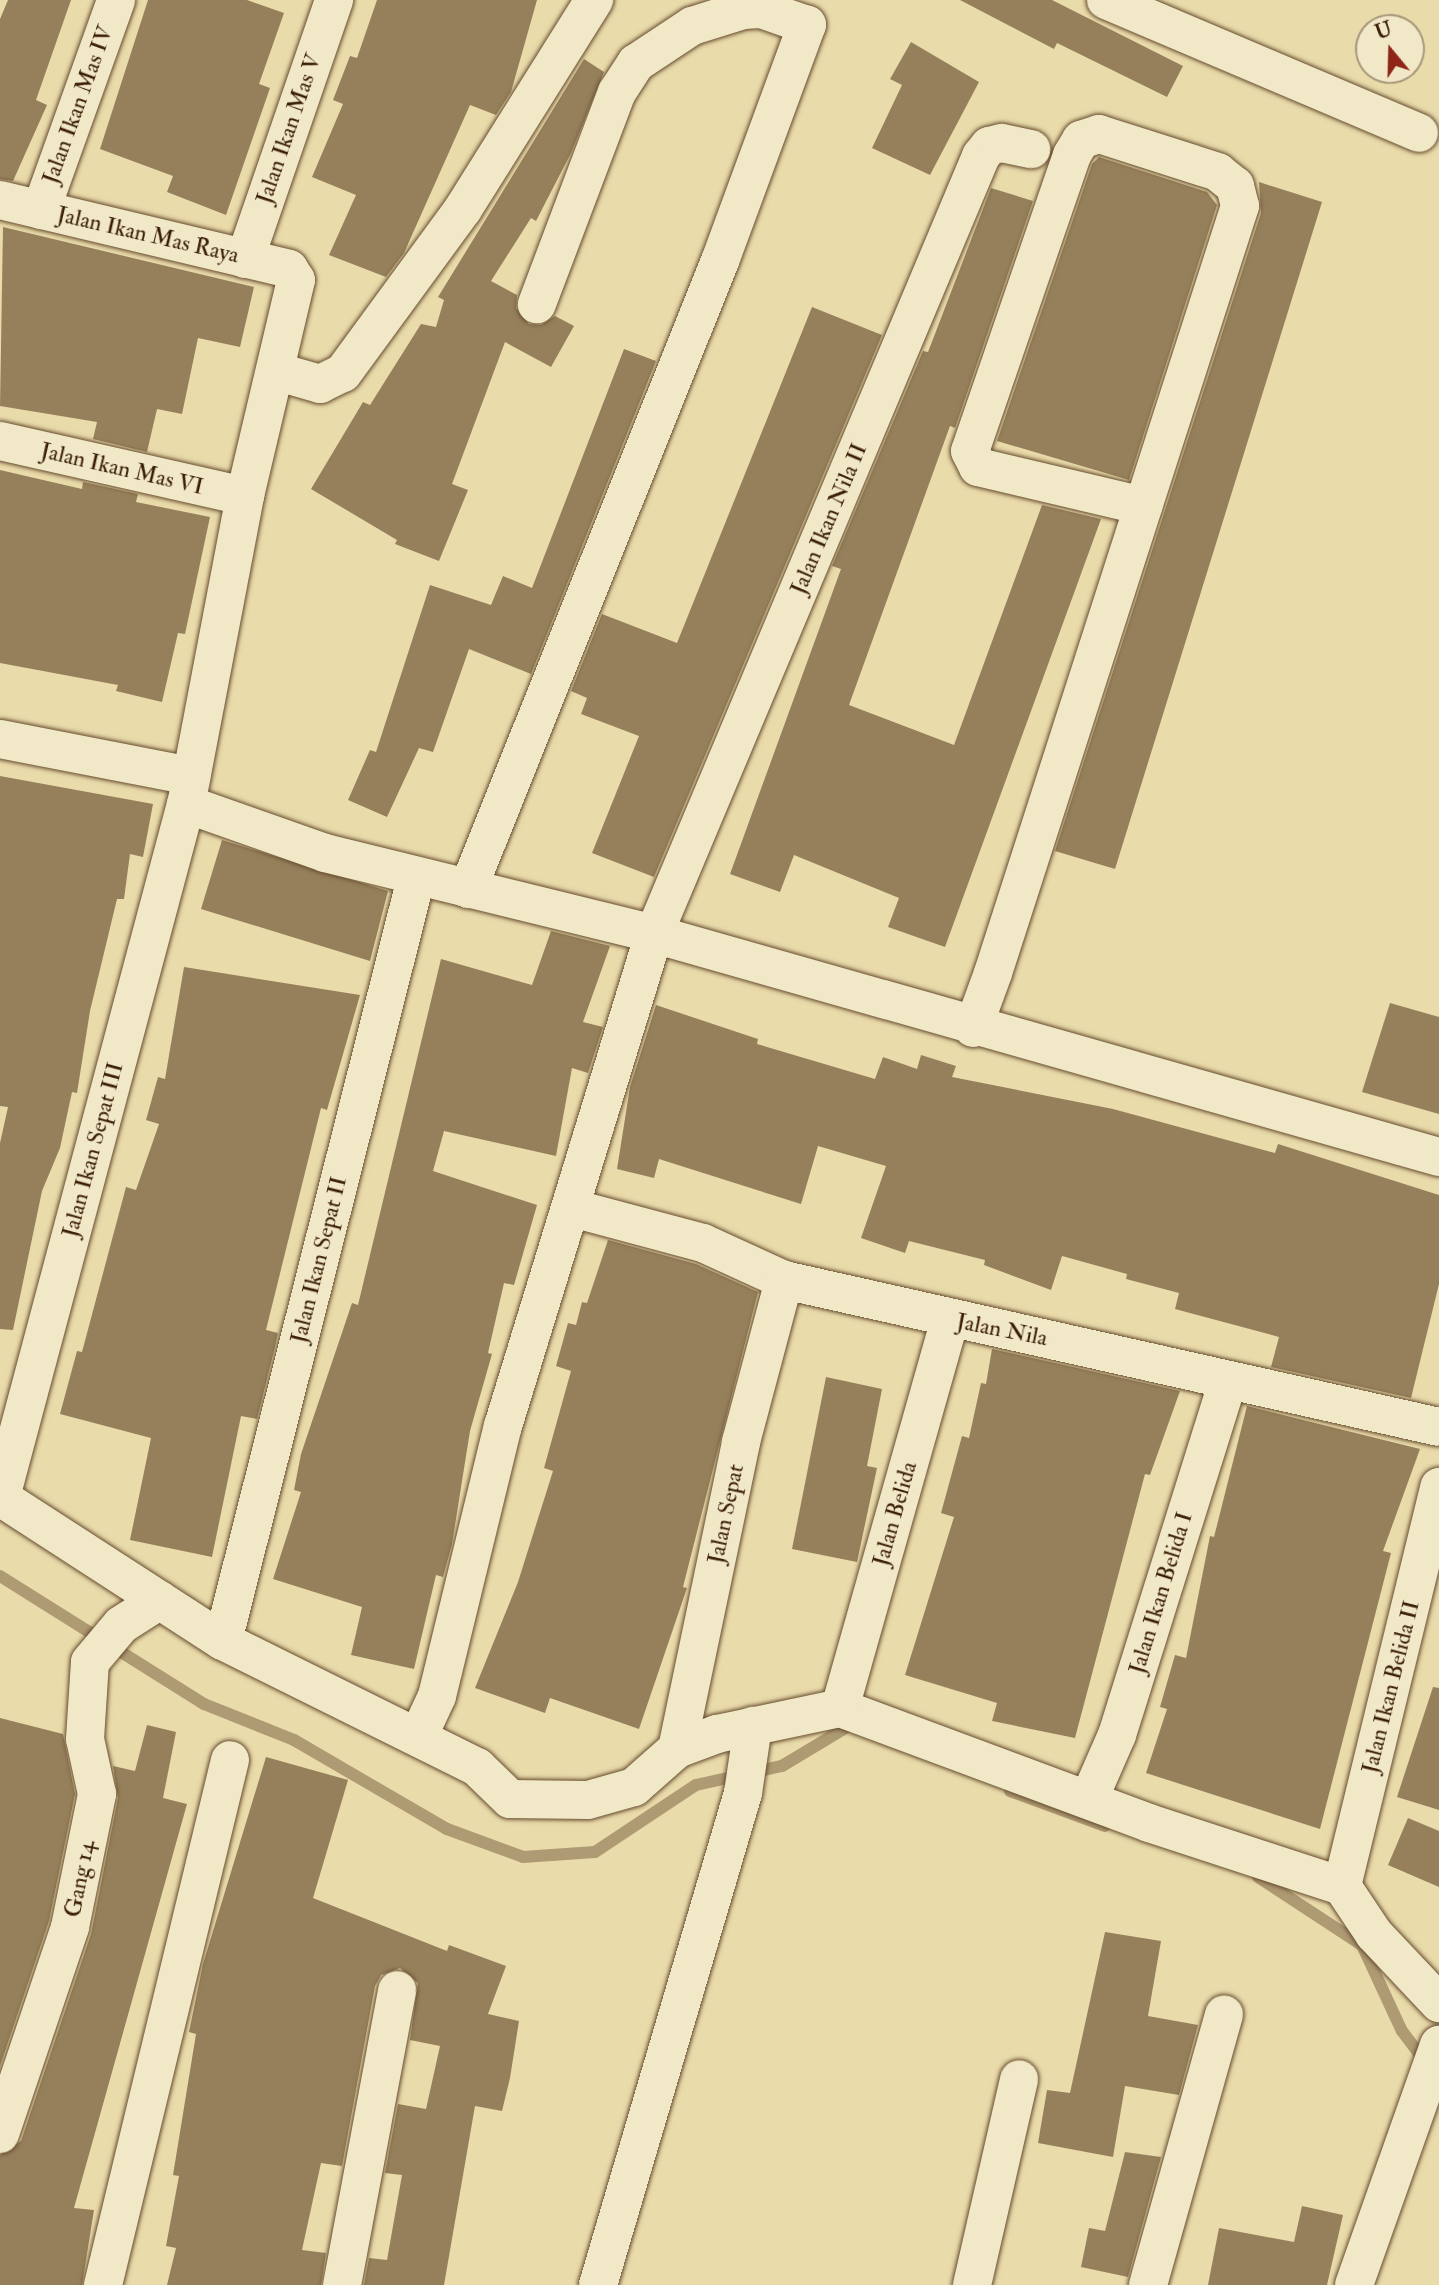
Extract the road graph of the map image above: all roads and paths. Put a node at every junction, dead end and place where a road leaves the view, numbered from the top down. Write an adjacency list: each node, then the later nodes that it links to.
1 (116, 0): 8 (street, Jalan Ikan Mas IV)
2 (334, 0): 9 (street, Jalan Ikan Mas V)
3 (594, 0): 12 (street)
4 (1106, 0): 5 (street)
5 (1419, 133)
6 (1031, 149): 20 (street, Jalan Ikan Nila II)
7 (0, 200): 8 (street, Jalan Ikan Mas Raya)
8 (41, 210): 9 (street, Jalan Ikan Mas Raya)
9 (245, 259): 10 (street, Jalan Ikan Mas Raya)
10 (295, 274): 12 (street, Jalan Ikan Sepat III)
11 (537, 304): 19 (street)
12 (275, 371): 14 (street, Jalan Ikan Sepat III)
13 (0, 441): 14 (street, Jalan Ikan Mas VI)
14 (245, 496): 17 (street, Jalan Ikan Sepat III)
15 (1143, 506): 15 (street); 21 (street)
16 (0, 739): 17 (street)
17 (188, 790): 18 (street); 29 (street, Jalan Ikan Sepat III)
18 (416, 878): 19 (street); 31 (street, Jalan Ikan Sepat II)
19 (468, 889): 20 (street)
20 (654, 934): 21 (street); 23 (street, Jalan Ikan Nila II)
21 (973, 1028): 22 (street)
22 (1439, 1157)
23 (572, 1208): 24 (street, Jalan Nila); 34 (street, Jalan Ikan Nila II)
24 (784, 1280): 25 (street, Jalan Nila); 35 (street, Jalan Sepat)
25 (950, 1320): 26 (street, Jalan Nila); 32 (street, Jalan Belida)
26 (1227, 1383): 27 (street, Jalan Nila); 37 (street, Jalan Ikan Belida I)
27 (1439, 1427)
28 (1439, 1487): 38 (street, Jalan Ikan Belida II)
29 (1, 1497): 30 (street)
30 (160, 1600): 31 (street); 44 (street, Gang 14)
31 (223, 1641): 34 (street)
32 (839, 1708): 33 (street); 37 (street)
33 (753, 1733): 35 (street); 47 (street)
34 (419, 1735): 35 (street)
35 (677, 1749)
36 (230, 1760): 45 (street)
37 (1088, 1799): 38 (street)
38 (1342, 1886): 40 (street)
39 (397, 1990): 46 (street)
40 (1439, 2003)
41 (1224, 2014): 49 (street)
42 (1439, 2045): 50 (street)
43 (1019, 2079): 48 (street)
44 (0, 2134)
45 (103, 2285)
46 (342, 2285)
47 (598, 2285)
48 (972, 2285)
49 (1148, 2285)
50 (1354, 2285)

